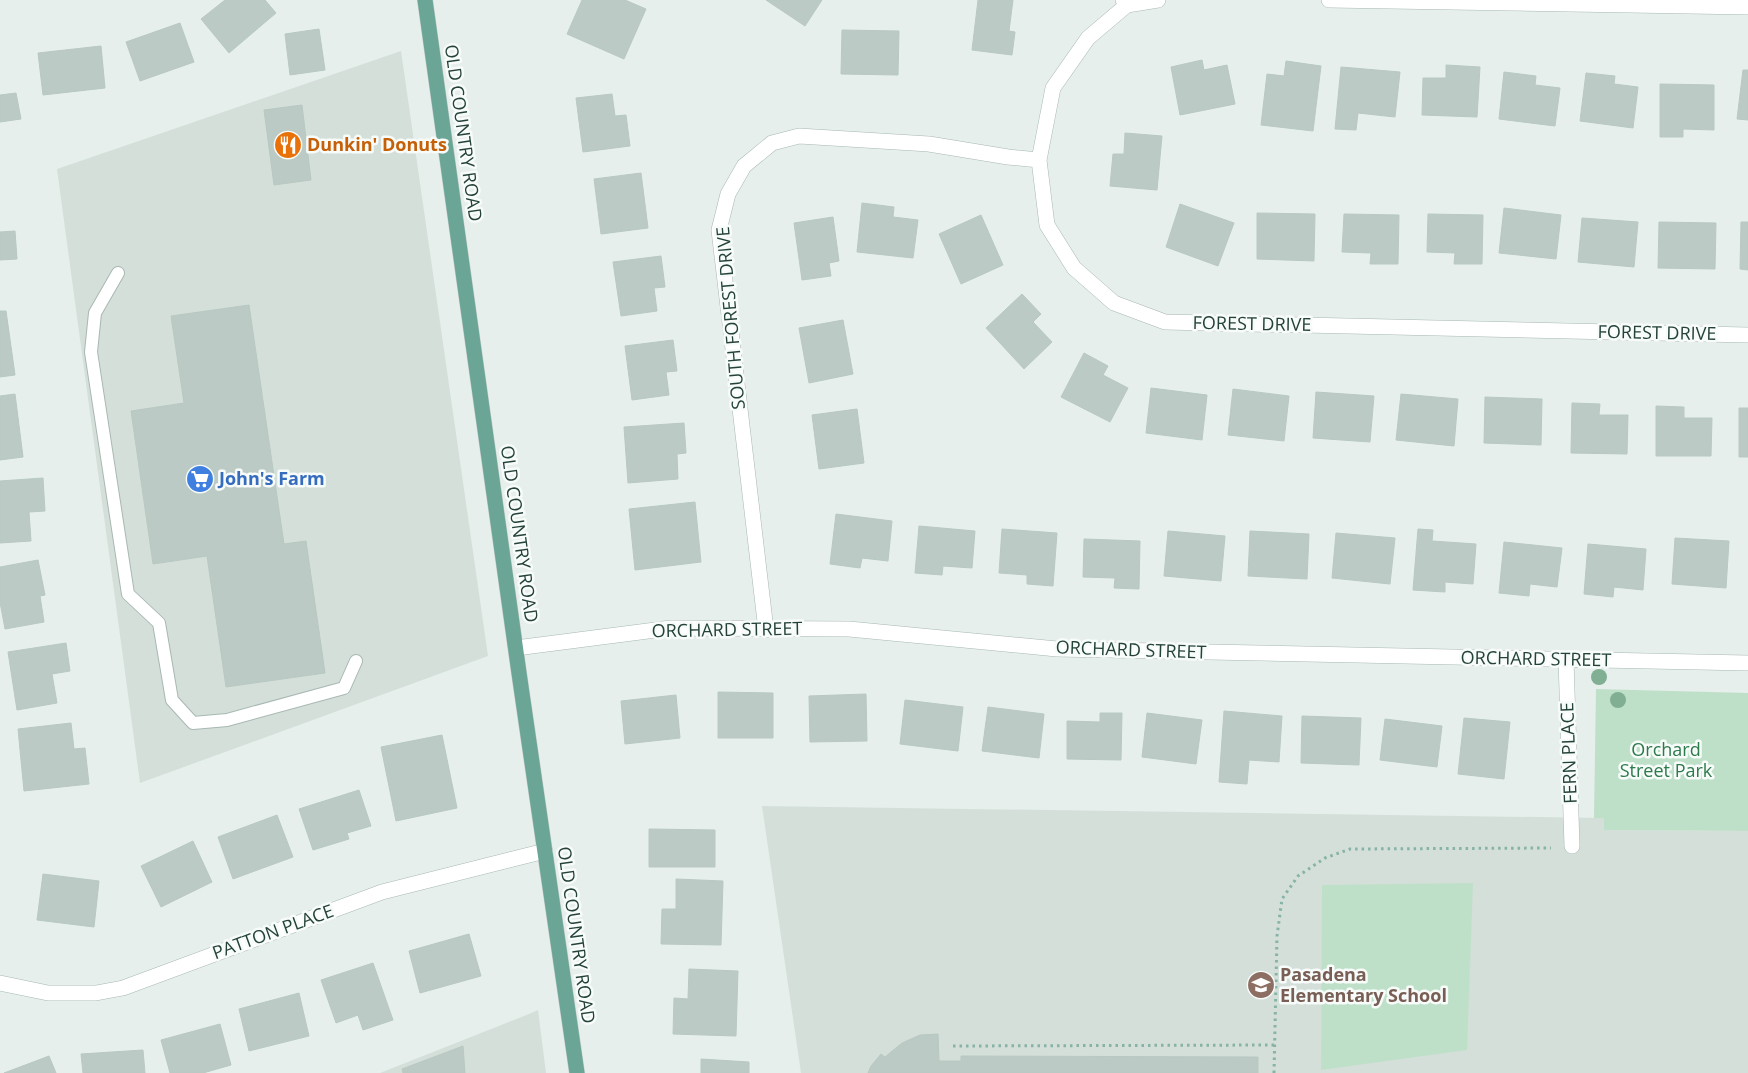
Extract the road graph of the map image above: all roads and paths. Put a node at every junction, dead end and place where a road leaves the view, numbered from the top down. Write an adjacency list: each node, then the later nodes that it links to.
1 (425, 0): 10 (main road, OLD COUNTRY ROAD)
2 (1158, 0): 4 (street)
3 (1329, 0): 5 (street)
4 (1125, 3): 6 (street, FOREST DRIVE)
5 (1748, 7)
6 (1039, 160): 8 (street, FOREST DRIVE); 9 (street, SOUTH FOREST DRIVE)
7 (118, 273): 12 (lane)
8 (1748, 335)
9 (766, 630): 10 (street, ORCHARD STREET); 11 (street, ORCHARD STREET)
10 (516, 648): 16 (main road, OLD COUNTRY ROAD)
11 (1566, 660): 13 (street, ORCHARD STREET); 14 (street, FERN PLACE)
12 (356, 661)
13 (1748, 663)
14 (1572, 846)
15 (1554, 848): 18 (path)
16 (545, 851): 17 (street, PATTON PLACE); 20 (main road, OLD COUNTRY ROAD)
17 (0, 983)
18 (1275, 1045): 19 (path); 21 (path)
19 (953, 1046)
20 (577, 1073)
21 (1274, 1073)

